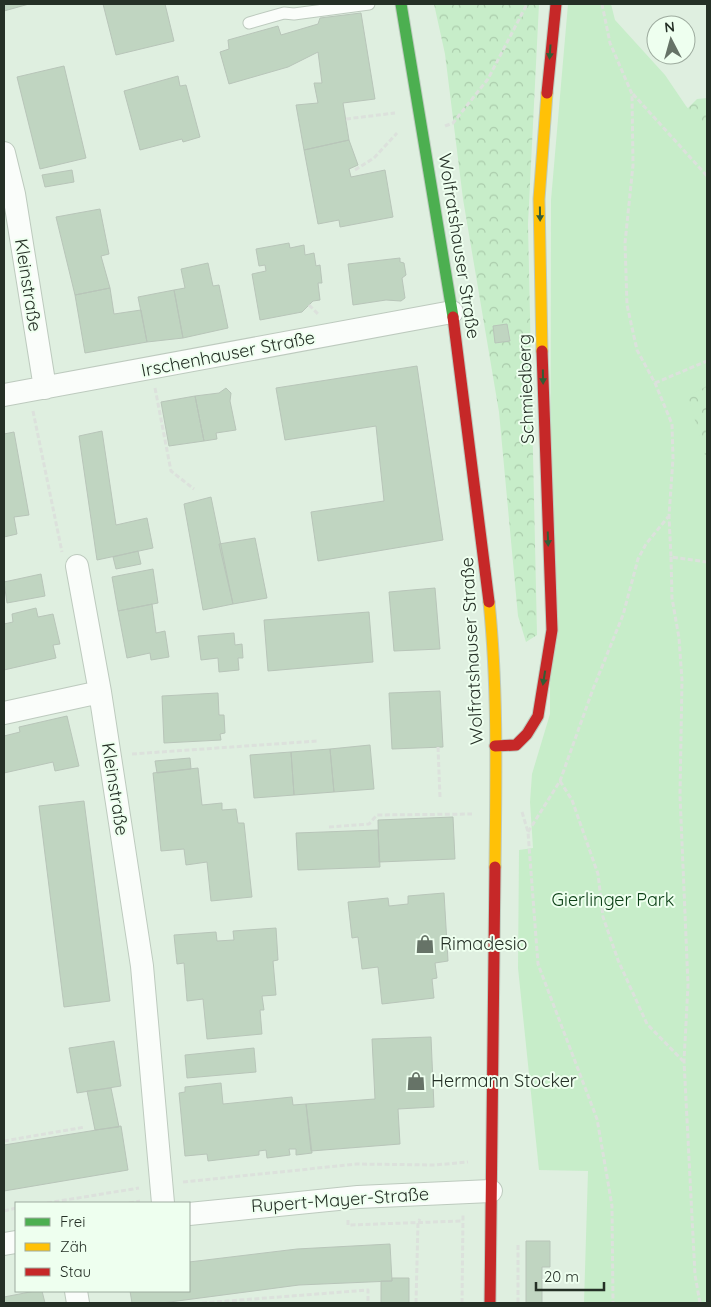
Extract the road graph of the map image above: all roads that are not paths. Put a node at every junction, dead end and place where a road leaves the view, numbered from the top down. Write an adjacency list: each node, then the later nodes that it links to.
1 (369, 4): 4 (lane)
2 (401, 4): 6 (main road, Wolfratshauser Straße)
3 (556, 4): 12 (main road, Schmiedberg, one-way to 12)
4 (249, 23)
5 (4, 153): 7 (street, Kleinstraße)
6 (452, 312): 7 (street, Irschenhauser Straße); 12 (main road, Wolfratshauser Straße)
7 (37, 389): 8 (street, Irschenhauser Straße)
8 (4, 395)
9 (78, 566): 10 (street, Kleinstraße)
10 (100, 692): 11 (street); 14 (street, Kleinstraße)
11 (4, 713)
12 (495, 746): 13 (main road, Wolfratshauser Straße)
13 (491, 1191): 15 (street, Rupert-Mayer-Straße); 16 (main road, Wolfratshauser Straße)
14 (162, 1194)
15 (190, 1214)
16 (490, 1303)

